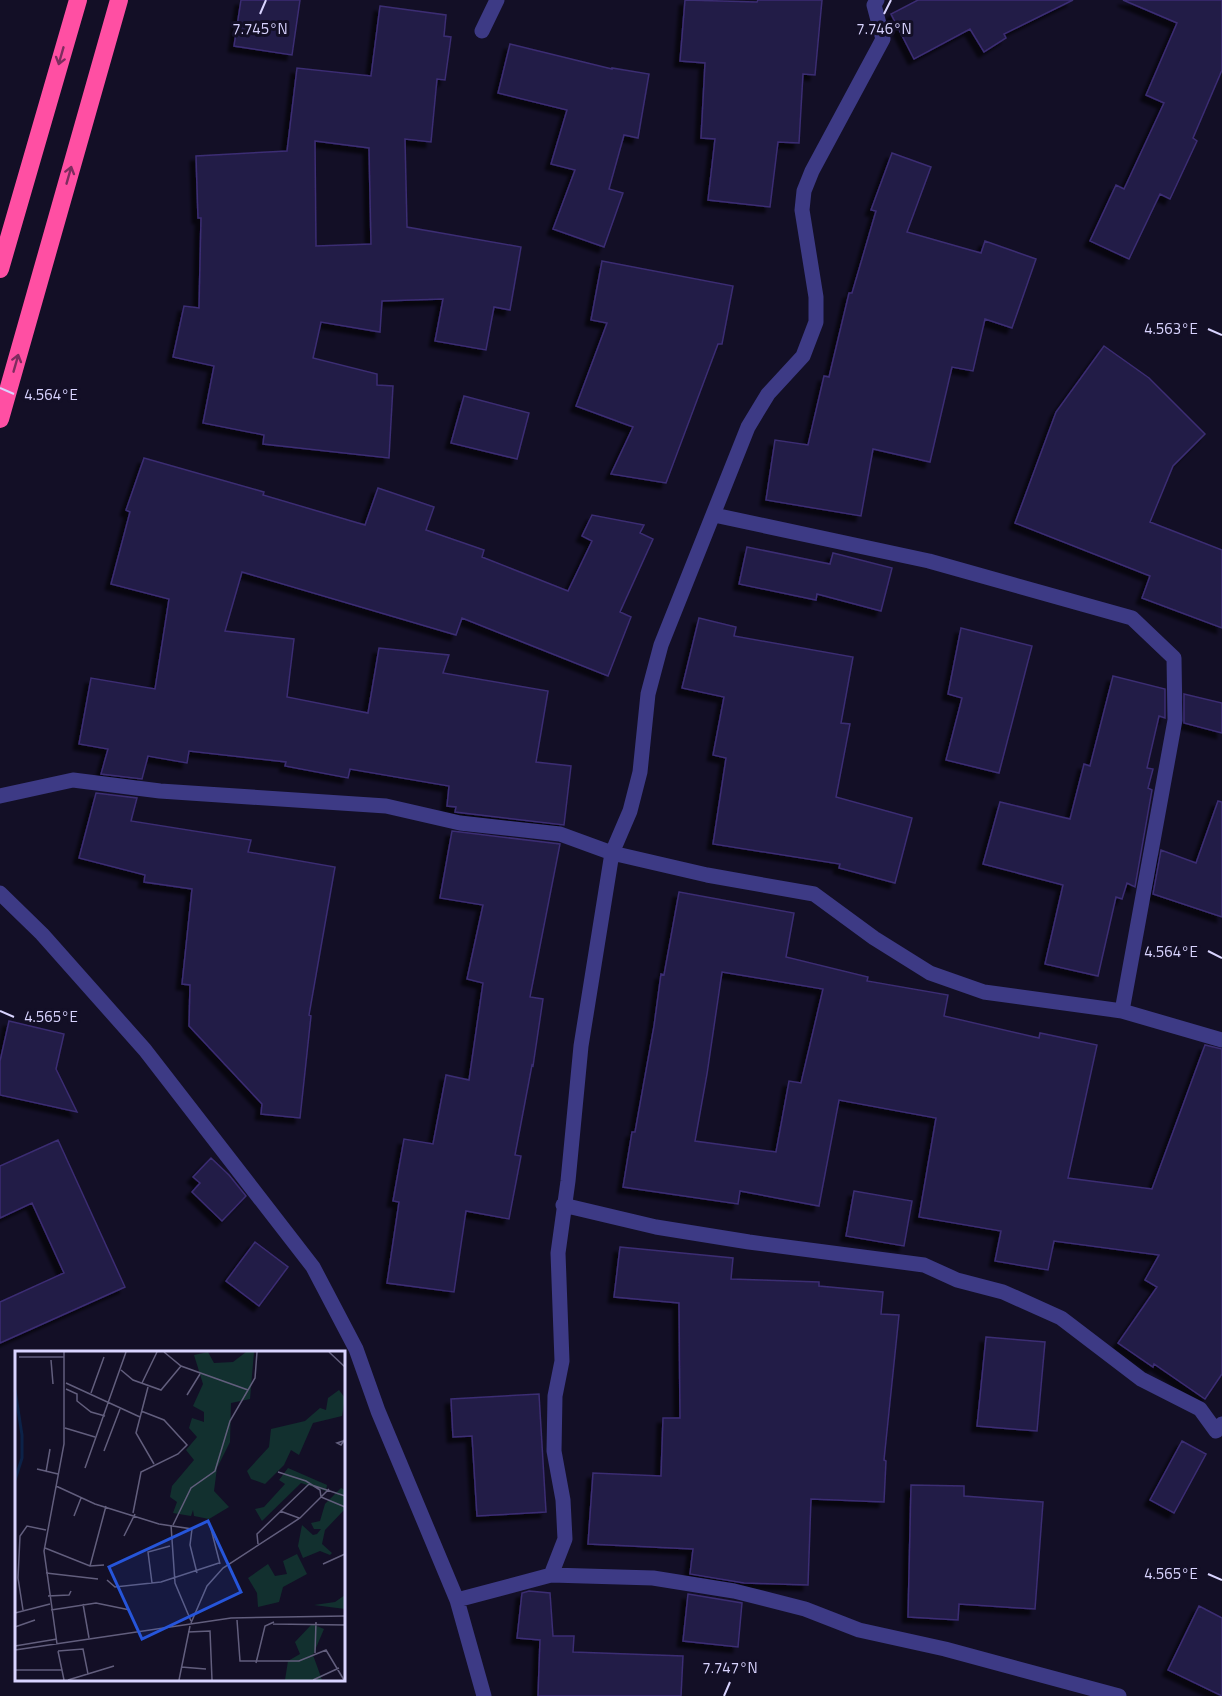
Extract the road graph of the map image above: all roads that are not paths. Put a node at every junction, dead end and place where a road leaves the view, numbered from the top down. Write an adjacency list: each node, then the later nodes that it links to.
1 (78, 0): 6 (highway, one-way to 6)
2 (119, 0): 7 (highway, one-way to 2)
3 (497, 0): 5 (street)
4 (877, 0): 8 (street)
5 (482, 30)
6 (0, 269)
7 (0, 419)
8 (714, 515): 10 (street); 12 (street)
9 (0, 796): 10 (street)
10 (612, 853): 12 (street); 14 (street)
11 (0, 893): 17 (street)
12 (1122, 1011): 13 (street)
13 (1222, 1040)
14 (563, 1205): 15 (street); 16 (street)
15 (1222, 1424)
16 (551, 1575): 17 (street); 19 (street)
17 (457, 1600): 18 (street)
18 (484, 1696)
19 (1119, 1696)

